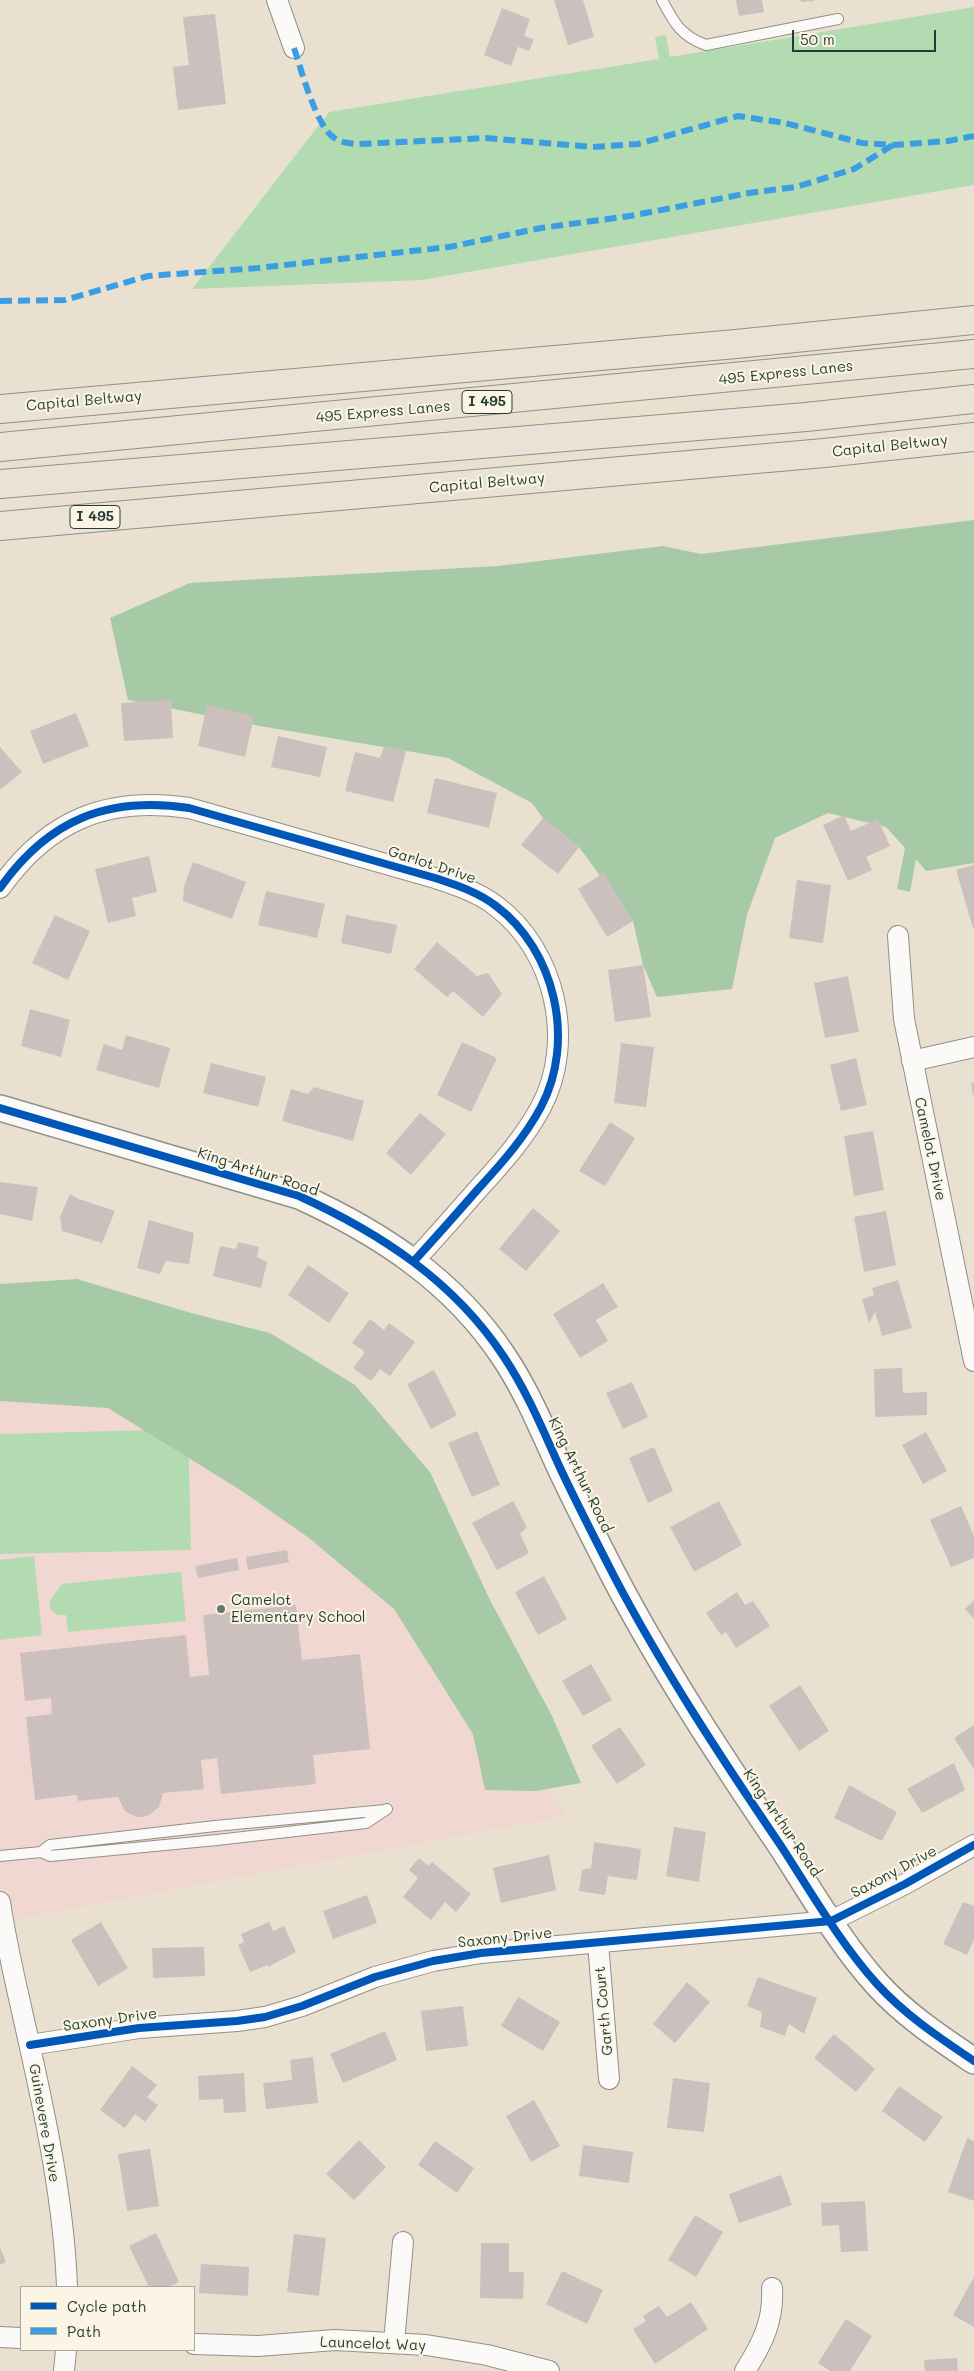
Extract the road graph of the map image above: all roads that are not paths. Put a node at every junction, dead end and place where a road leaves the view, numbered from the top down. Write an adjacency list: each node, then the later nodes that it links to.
1 (277, 0): 4 (street)
2 (662, 0): 3 (lane)
3 (838, 19)
4 (294, 48)
5 (974, 320): 9 (highway, Capital Beltway)
6 (974, 354): 12 (highway, 495 Express Lanes / I 495)
7 (974, 400): 13 (highway)
8 (0, 403): 9 (highway)
9 (61, 403): 10 (highway, Capital Beltway)
10 (0, 409)
11 (974, 436): 14 (highway, Capital Beltway / I 495)
12 (0, 447)
13 (0, 484)
14 (190, 509): 15 (highway, Capital Beltway / I 495); 16 (highway)
15 (0, 526)
16 (0, 542)
17 (0, 888): 22 (street, Garlot Drive)
18 (898, 936): 20 (street, Camelot Drive)
19 (974, 1047): 20 (street)
20 (912, 1061): 23 (street, Camelot Drive)
21 (0, 1108): 22 (street, King Arthur Road)
22 (414, 1261): 29 (street, King Arthur Road)
23 (967, 1294): 24 (street, Camelot Drive)
24 (974, 1361)
25 (974, 1845): 29 (street, Saxony Drive)
26 (41, 1852): 26 (lane); 27 (lane)
27 (0, 1856)
28 (0, 1902): 31 (street, Guinevere Drive)
29 (831, 1921): 30 (street, Saxony Drive); 32 (street, King Arthur Road)
30 (598, 1943): 31 (street, Saxony Drive); 33 (street, Garth Court)
31 (30, 2045): 35 (street, Guinevere Drive)
32 (974, 2061)
33 (610, 2079)
34 (403, 2242): 39 (street)
35 (67, 2286)
36 (772, 2288): 44 (street)
37 (0, 2337): 38 (street)
38 (20, 2338)
39 (394, 2342): 40 (street, Launcelot Way); 43 (street, Launcelot Way)
40 (195, 2344)
41 (66, 2351): 42 (street)
42 (64, 2371)
43 (549, 2371)
44 (745, 2371)

